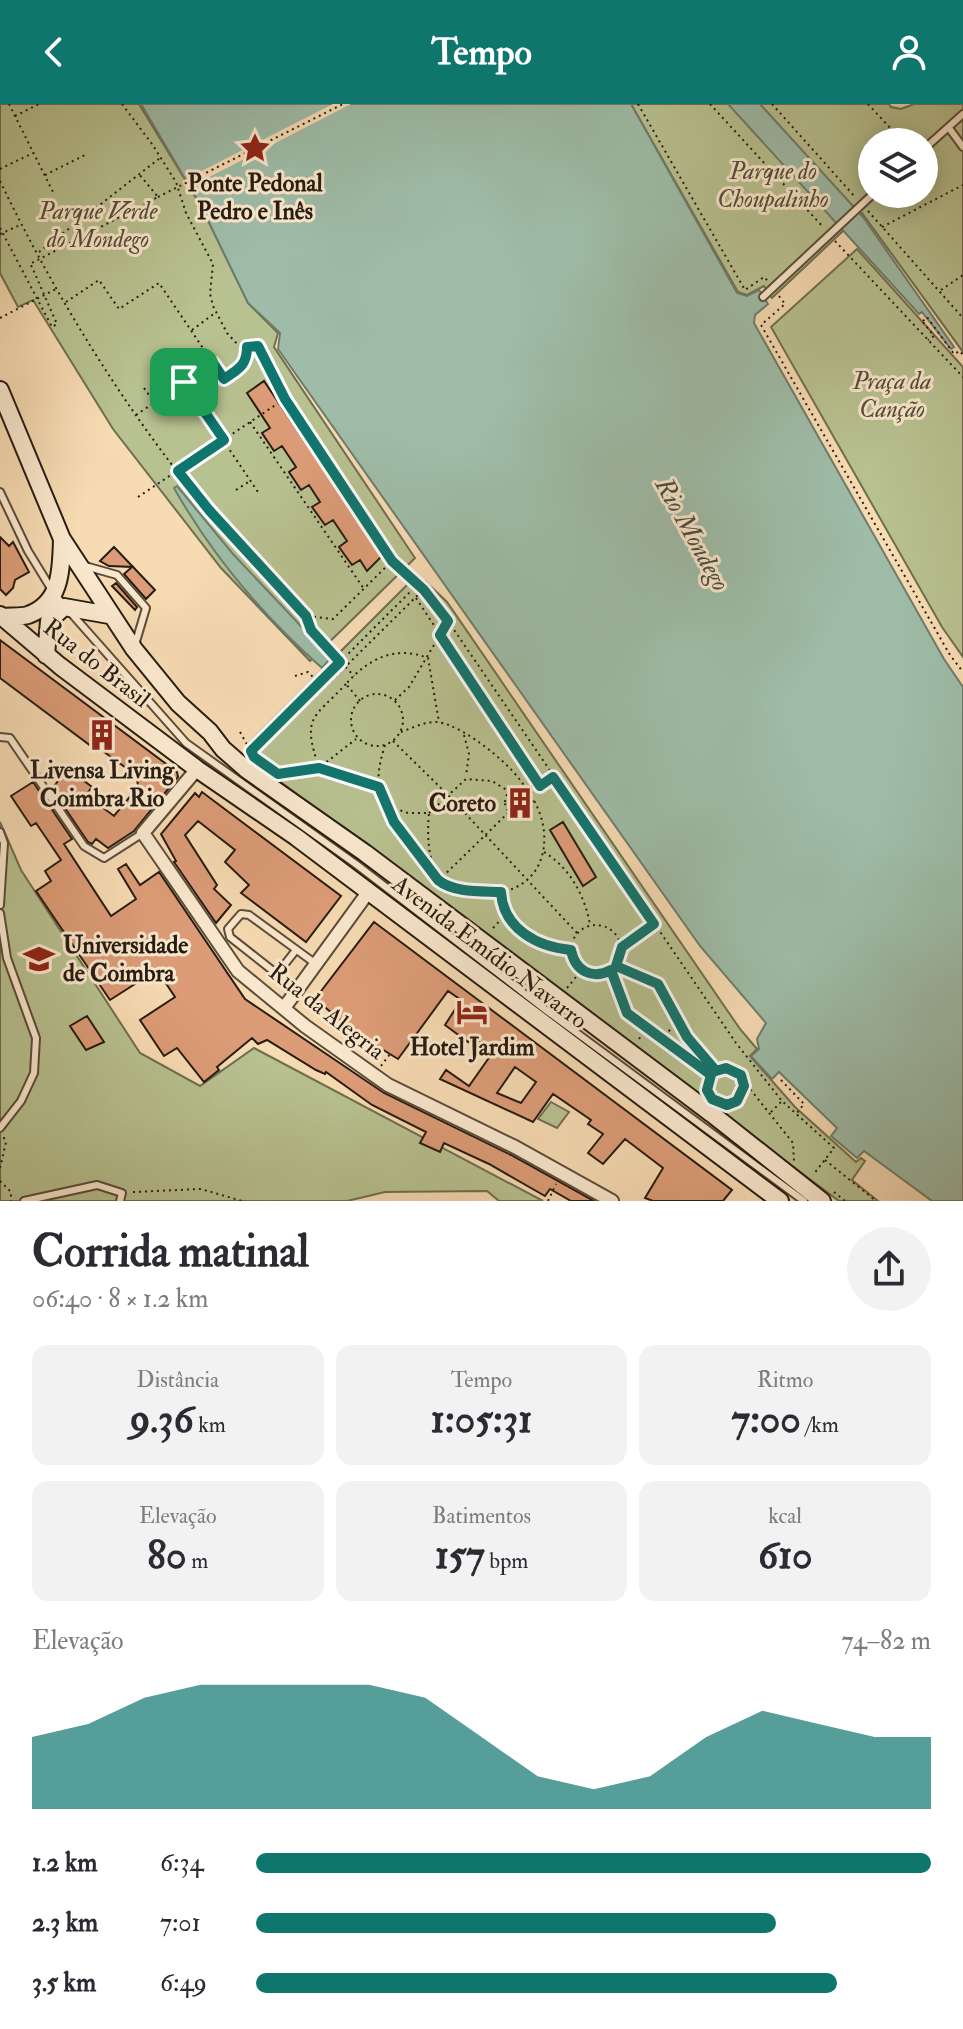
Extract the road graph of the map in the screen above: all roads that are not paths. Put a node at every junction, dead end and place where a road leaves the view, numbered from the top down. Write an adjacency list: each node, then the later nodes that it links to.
1 (963, 114): 2 (lane)
2 (949, 128): 3 (lane); 4 (lane)
3 (938, 138)
4 (963, 147)
5 (858, 207): 6 (lane)
6 (763, 297)
7 (0, 390): 9 (main road, Avenida Emídio Navarro)
8 (0, 492): 11 (lane)
9 (62, 539): 10 (main road, Avenida Emídio Navarro); 11 (main road)
10 (80, 566): 12 (main road, Avenida Emídio Navarro); 14 (lane)
11 (60, 601): 12 (main road); 13 (main road); 15 (main road); 18 (lane)
12 (109, 615): 14 (main road, Avenida Emídio Navarro)
13 (1, 616): 15 (main road, Rua do Brasil)
14 (134, 649): 18 (main road, Avenida Emídio Navarro)
15 (46, 655): 17 (main road, Rua do Brasil)
16 (0, 737): 20 (lane)
17 (167, 746): 18 (main road, Avenida Emídio Navarro)
18 (211, 761): 20 (street); 21 (main road, Avenida Emídio Navarro); 34 (lane); 35 (main road, Avenida Emídio Navarro)
19 (0, 832): 22 (lane)
20 (143, 833): 25 (street, Rua da Alegria)
21 (369, 891): 27 (street); 33 (main road, Avenida Emídio Navarro)
22 (0, 905)
23 (0, 913): 29 (lane)
24 (230, 937): 25 (lane); 26 (lane); 26 (lane)
25 (219, 946): 28 (street, Rua da Alegria)
26 (296, 950): 27 (lane)
27 (316, 964): 28 (street)
28 (284, 1008): 32 (street, Rua da Alegria)
29 (0, 1130)
30 (24, 1201): 31 (lane)
31 (120, 1201)
32 (612, 1201)
33 (780, 1201)
34 (804, 1201)
35 (822, 1201)

